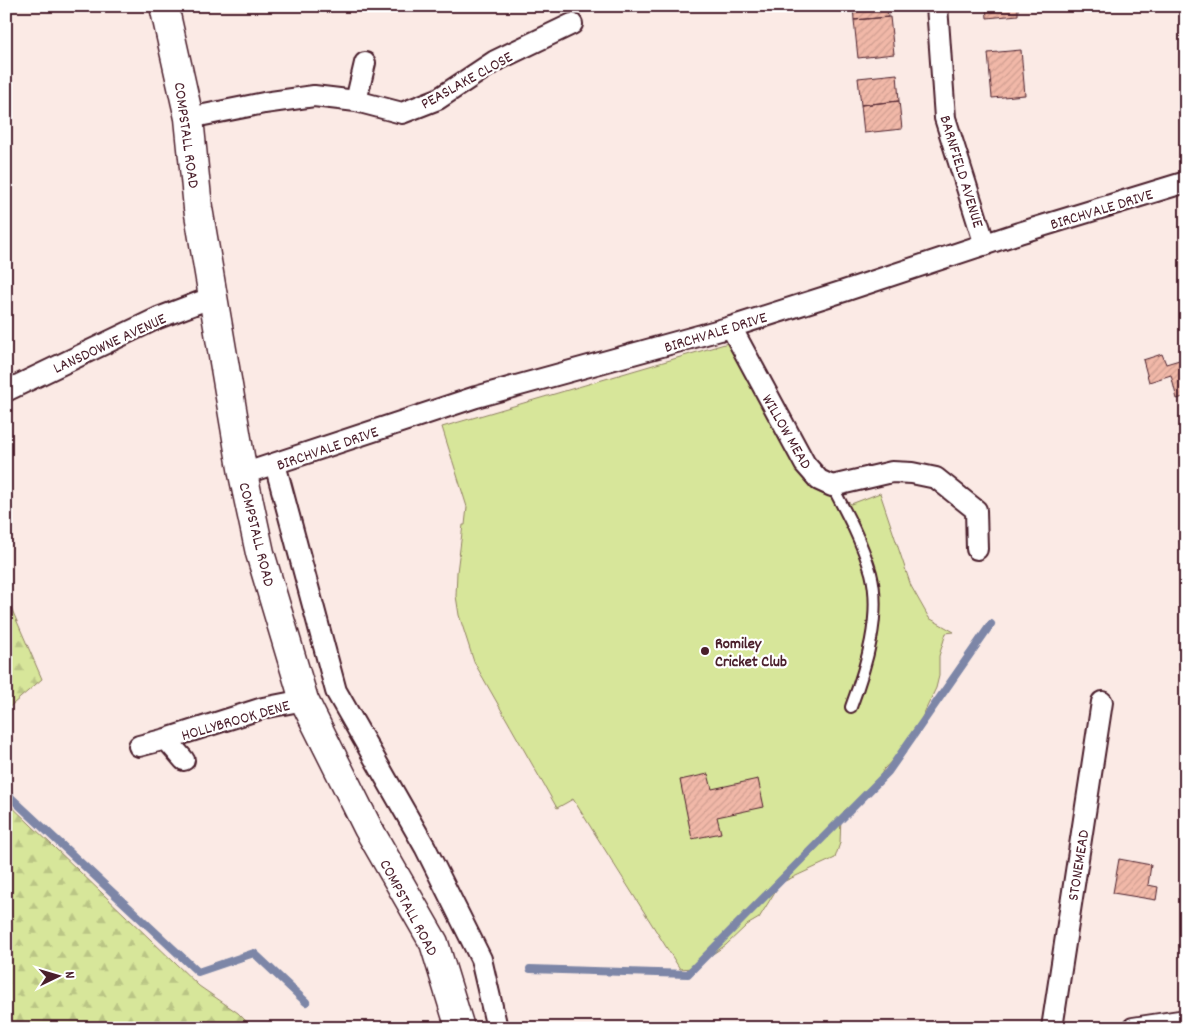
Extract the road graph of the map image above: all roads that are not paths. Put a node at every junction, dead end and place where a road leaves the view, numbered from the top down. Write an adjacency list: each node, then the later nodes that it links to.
1 (164, 6): 6 (main road, COMPSTALL ROAD)
2 (937, 6): 8 (street, BARNFIELD AVENUE)
3 (572, 24): 5 (street, PEASLAKE CLOSE)
4 (365, 63): 5 (street)
5 (356, 101): 6 (street, PEASLAKE CLOSE)
6 (189, 118): 9 (main road, COMPSTALL ROAD)
7 (1186, 182): 8 (street, BIRCHVALE DRIVE)
8 (985, 245): 10 (street, BIRCHVALE DRIVE)
9 (213, 297): 11 (street, LANSDOWNE AVENUE); 13 (main road, COMPSTALL ROAD)
10 (731, 327): 12 (street, BIRCHVALE DRIVE); 14 (street, WILLOW MEAD)
11 (6, 391)
12 (275, 464): 13 (street, BIRCHVALE DRIVE); 24 (street, COMPSTALL ROAD)
13 (243, 474): 16 (main road, COMPSTALL ROAD)
14 (832, 486): 15 (street); 18 (lane)
15 (977, 549)
16 (304, 700): 19 (street, HOLLYBROOK DENE); 23 (main road, COMPSTALL ROAD)
17 (1102, 702): 25 (street, STONEMEAD)
18 (851, 707)
19 (166, 739): 20 (street, HOLLYBROOK DENE); 21 (street, HOLLYBROOK DENE)
20 (139, 746)
21 (184, 760)
22 (1186, 1020): 26 (street)
23 (460, 1028)
24 (497, 1028)
25 (1052, 1028)
26 (1133, 1028)

